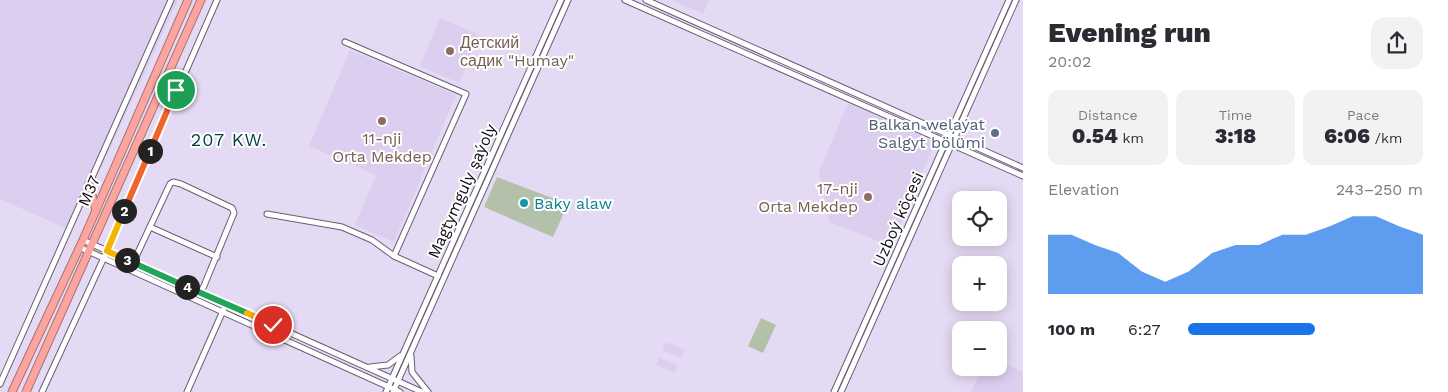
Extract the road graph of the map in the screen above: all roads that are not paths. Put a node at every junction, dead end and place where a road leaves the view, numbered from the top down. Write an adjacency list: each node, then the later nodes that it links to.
1 (170, 0): 16 (street)
2 (188, 0): 17 (highway, M37 / M37)
3 (201, 0): 22 (highway, M37 / M37)
4 (217, 0): 23 (street)
5 (561, 0): 28 (street, Magtymguly şaýoly)
6 (568, 0): 32 (street, Magtymguly şaýoly)
7 (625, 0): 13 (street)
8 (646, 0): 12 (street)
9 (1008, 0): 12 (street, Uzboý köçesi)
10 (1016, 0): 12 (street, Uzboý köçesi)
11 (345, 42): 24 (street)
12 (952, 136): 13 (street, Uzboý köçesi); 14 (street)
13 (949, 143): 15 (street); 46 (street, Uzboý köçesi); 47 (street, Uzboý köçesi)
14 (1023, 168)
15 (1023, 176)
16 (89, 183): 17 (highway); 37 (street)
17 (96, 211): 20 (highway, M37 / M37)
18 (267, 214): 24 (street)
19 (150, 227): 25 (street); 25 (street); 27 (street)
20 (83, 240): 21 (highway, M37 / M37); 22 (street)
21 (79, 247): 22 (street); 40 (highway, M37 / M37)
22 (90, 248): 23 (street); 26 (street); 41 (highway, M37 / M37)
23 (107, 251): 26 (street); 27 (street)
24 (394, 256): 28 (street)
25 (217, 257): 29 (street)
26 (104, 258): 31 (street); 42 (street)
27 (133, 263): 29 (street)
28 (438, 276): 33 (street, Magtymguly şaýoly)
29 (201, 293): 30 (street)
30 (226, 304): 31 (street); 34 (street)
31 (222, 312): 38 (street); 43 (street)
32 (412, 347): 36 (street, Magtymguly şaýoly); 45 (street)
33 (404, 352): 34 (street); 35 (street, Magtymguly şaýoly)
34 (366, 367): 35 (street)
35 (392, 379): 36 (street); 38 (street, Magtymguly şaýoly)
36 (398, 382): 39 (street, Magtymguly şaýoly); 44 (street)
37 (0, 384)
38 (387, 390): 39 (street)
39 (396, 391)
40 (12, 392)
41 (26, 392)
42 (42, 392)
43 (187, 392)
44 (422, 392)
45 (428, 392)
46 (834, 392)
47 (841, 392)

